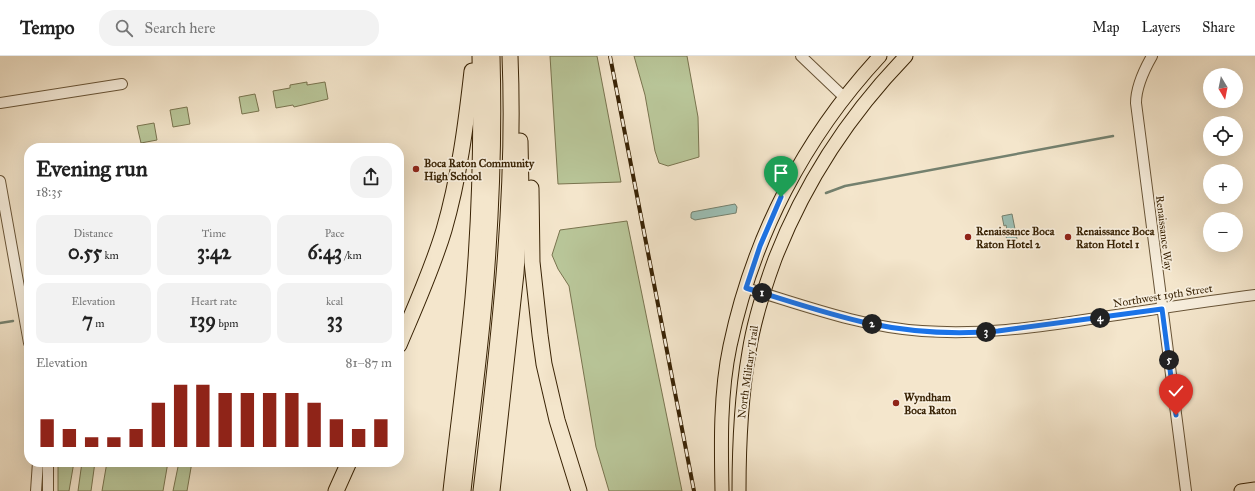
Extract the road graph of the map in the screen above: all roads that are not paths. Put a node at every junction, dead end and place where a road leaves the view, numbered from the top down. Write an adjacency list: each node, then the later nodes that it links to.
1 (474, 56): 20 (highway)
2 (480, 56): 28 (highway)
3 (492, 56): 29 (highway)
4 (510, 56): 30 (highway)
5 (520, 56): 13 (highway)
6 (801, 56): 11 (street)
7 (880, 56): 11 (main road, North Military Trail)
8 (906, 56): 16 (main road, North Military Trail)
9 (1152, 56): 18 (street, Renaissance Way)
10 (122, 84): 12 (street)
11 (844, 97): 15 (main road, North Military Trail)
12 (0, 103)
13 (520, 132): 31 (highway); 32 (highway)
14 (0, 181): 19 (street)
15 (746, 288): 16 (street, Northwest 19th Street); 33 (main road, North Military Trail)
16 (763, 293): 18 (street, Northwest 19th Street); 34 (main road, North Military Trail)
17 (1255, 295): 18 (street, Northwest 19th Street)
18 (1162, 309): 35 (street, Renaissance Way)
19 (24, 315)
20 (404, 332)
21 (38, 467): 25 (street)
22 (48, 467): 26 (street)
23 (347, 467): 27 (highway)
24 (1255, 489): 36 (main road)
25 (36, 491)
26 (48, 491)
27 (336, 491)
28 (451, 491)
29 (463, 491)
30 (481, 491)
31 (492, 491)
32 (579, 491)
33 (722, 491)
34 (739, 491)
35 (1186, 491)
36 (1241, 491)

